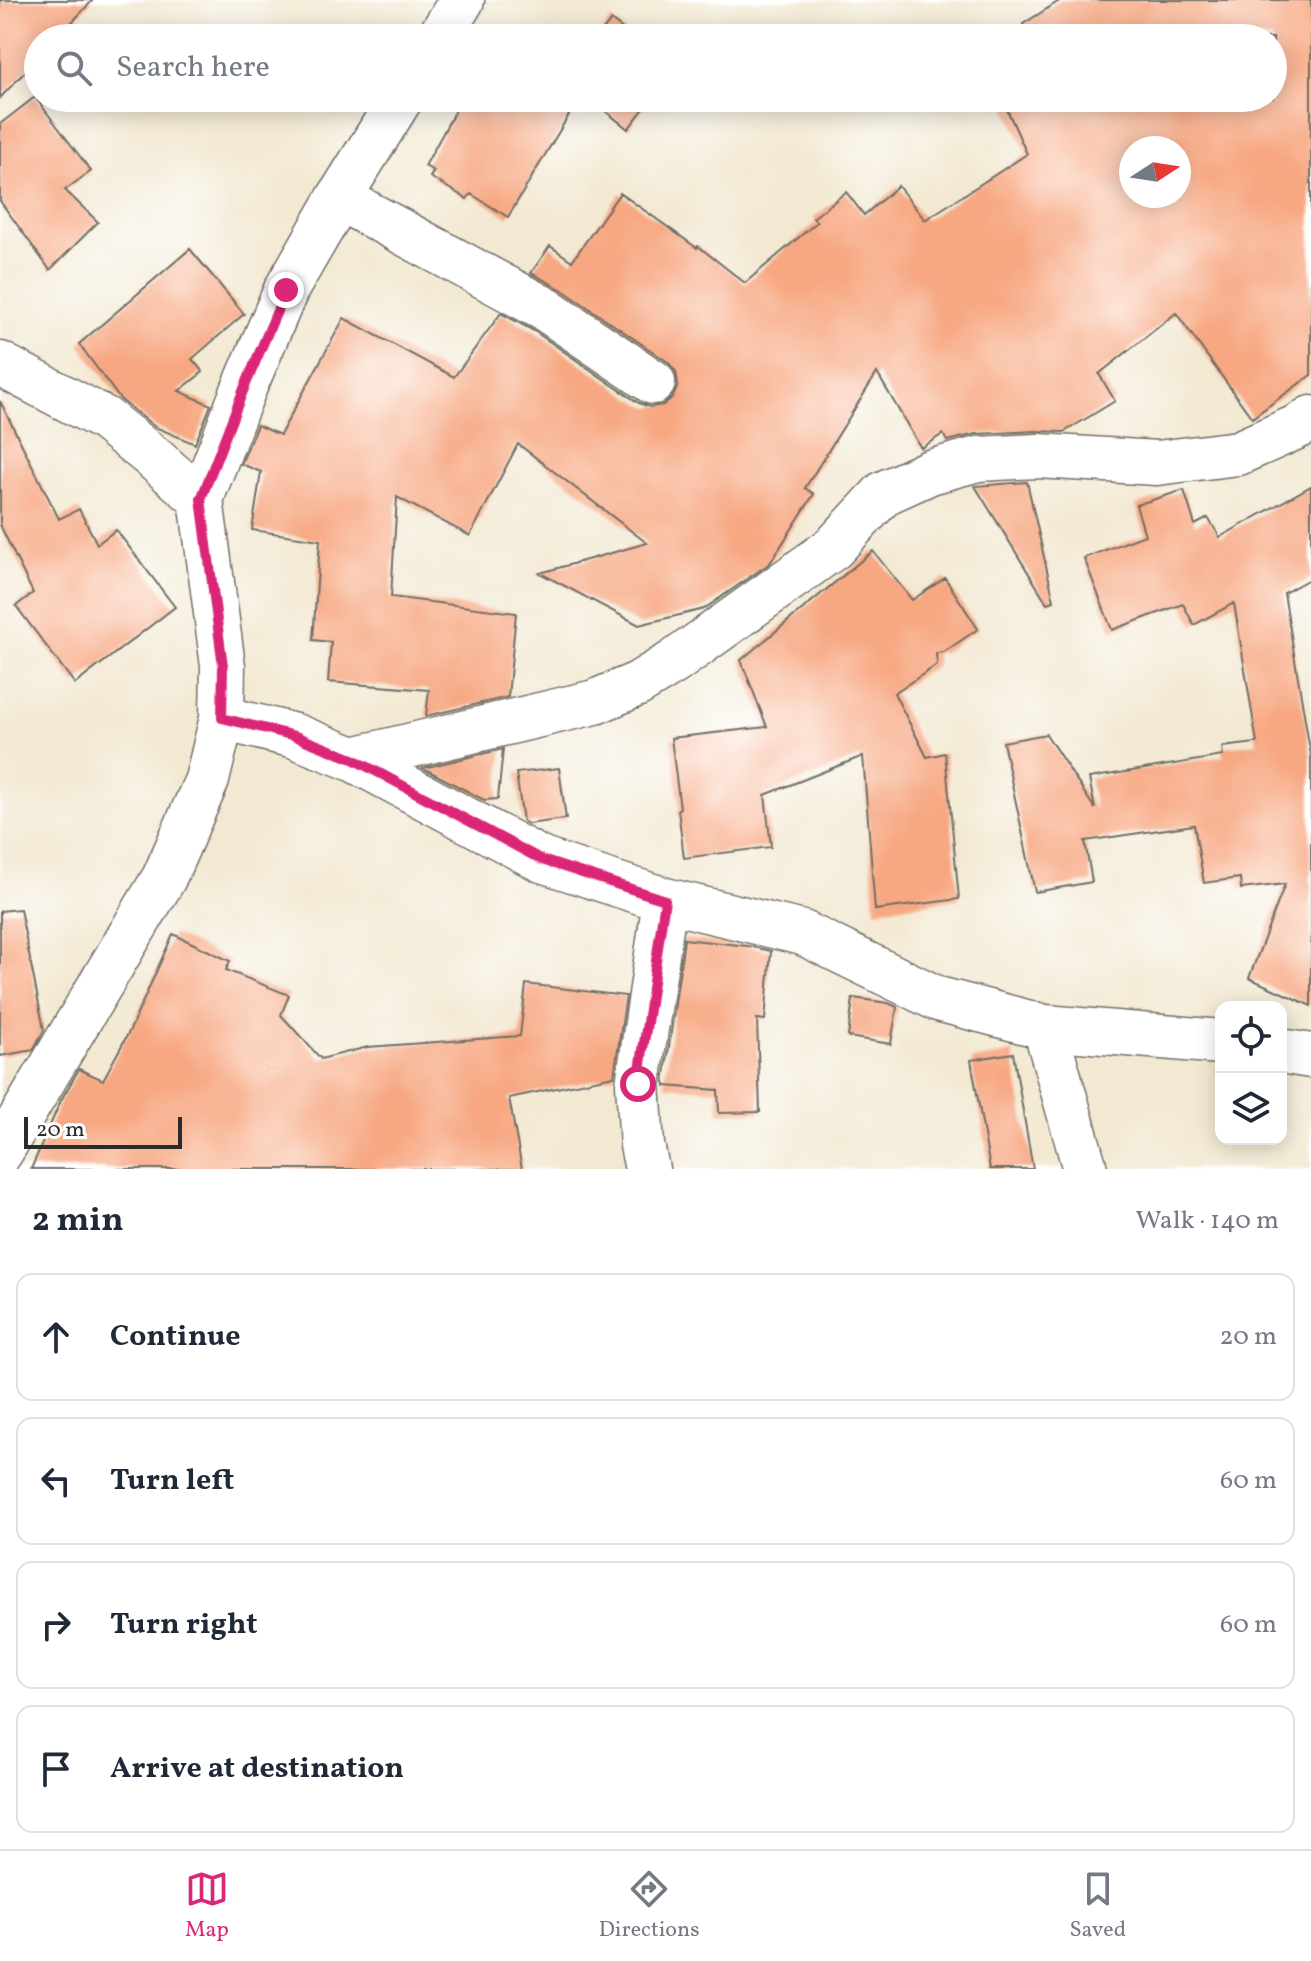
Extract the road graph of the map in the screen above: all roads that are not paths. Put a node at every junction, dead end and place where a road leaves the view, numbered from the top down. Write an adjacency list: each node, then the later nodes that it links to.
1 (462, 0): 2 (street)
2 (447, 24)
3 (392, 112): 4 (street)
4 (339, 198): 6 (street); 8 (street)
5 (0, 364): 8 (street)
6 (653, 382)
7 (1311, 418): 10 (street)
8 (201, 499): 9 (street)
9 (222, 718): 10 (street); 16 (street)
10 (353, 759): 11 (street)
11 (665, 900): 12 (street); 17 (street)
12 (1045, 1027): 13 (street); 18 (street)
13 (1215, 1041)
14 (1287, 1052): 15 (street)
15 (1311, 1056)
16 (0, 1153)
17 (647, 1169)
18 (1085, 1169)

